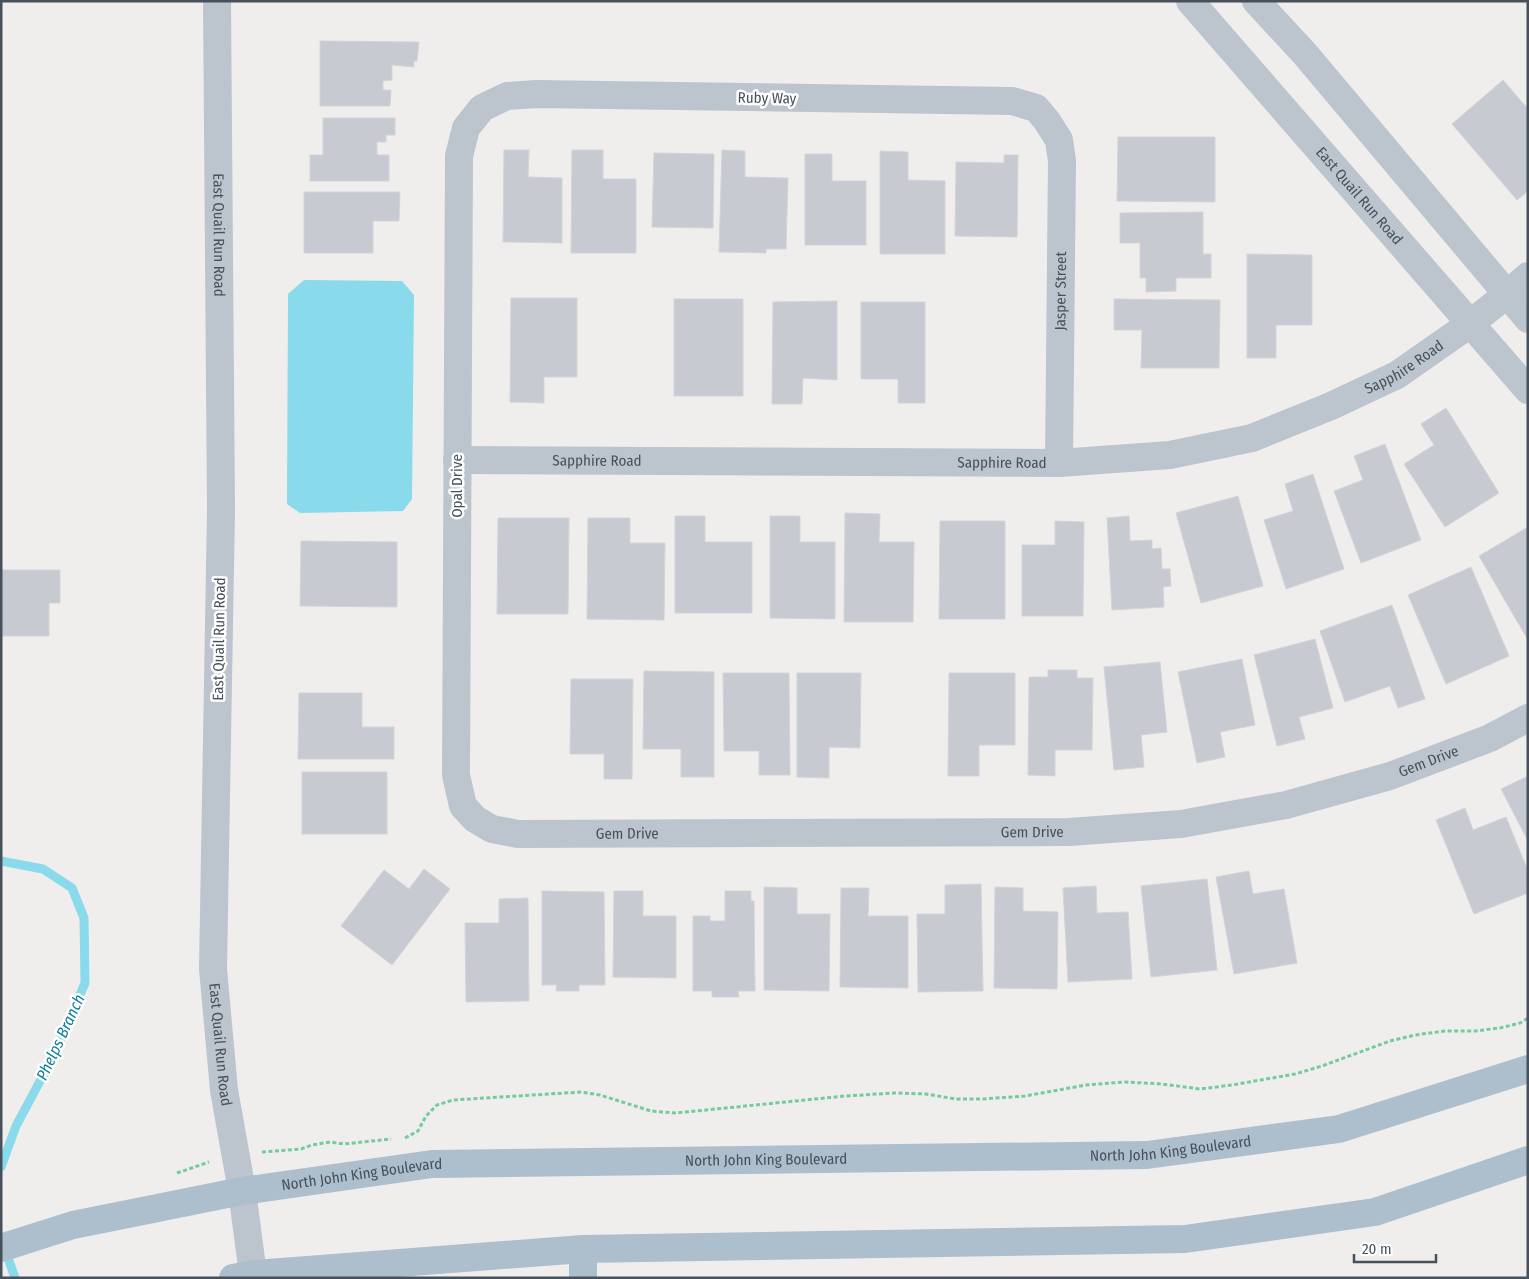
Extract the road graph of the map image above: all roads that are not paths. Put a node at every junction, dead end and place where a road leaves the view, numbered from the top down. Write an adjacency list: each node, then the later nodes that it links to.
1 (217, 1): 17 (street, East Quail Run Road)
2 (1190, 1): 9 (street, East Quail Run Road)
3 (1256, 1): 7 (street)
4 (482, 108): 5 (street, Ruby Way); 11 (street, Opal Drive)
5 (1048, 121): 12 (street, Jasper Street)
6 (1528, 276): 7 (street, Sapphire Road)
7 (1506, 295): 8 (street); 9 (street, Sapphire Road)
8 (1528, 319)
9 (1470, 324): 10 (street, East Quail Run Road); 12 (street, Sapphire Road)
10 (1528, 390)
11 (457, 460): 12 (street, Sapphire Road); 14 (street, Opal Drive)
12 (1059, 463)
13 (1528, 718): 14 (street, Gem Drive)
14 (518, 834)
15 (1528, 1069): 17 (main road, North John King Boulevard)
16 (1528, 1160): 19 (main road)
17 (242, 1191): 18 (main road, North John King Boulevard); 20 (street, East Quail Run Road)
18 (1, 1248)
19 (583, 1249): 20 (main road); 21 (main road)
20 (243, 1276)
21 (582, 1278)

